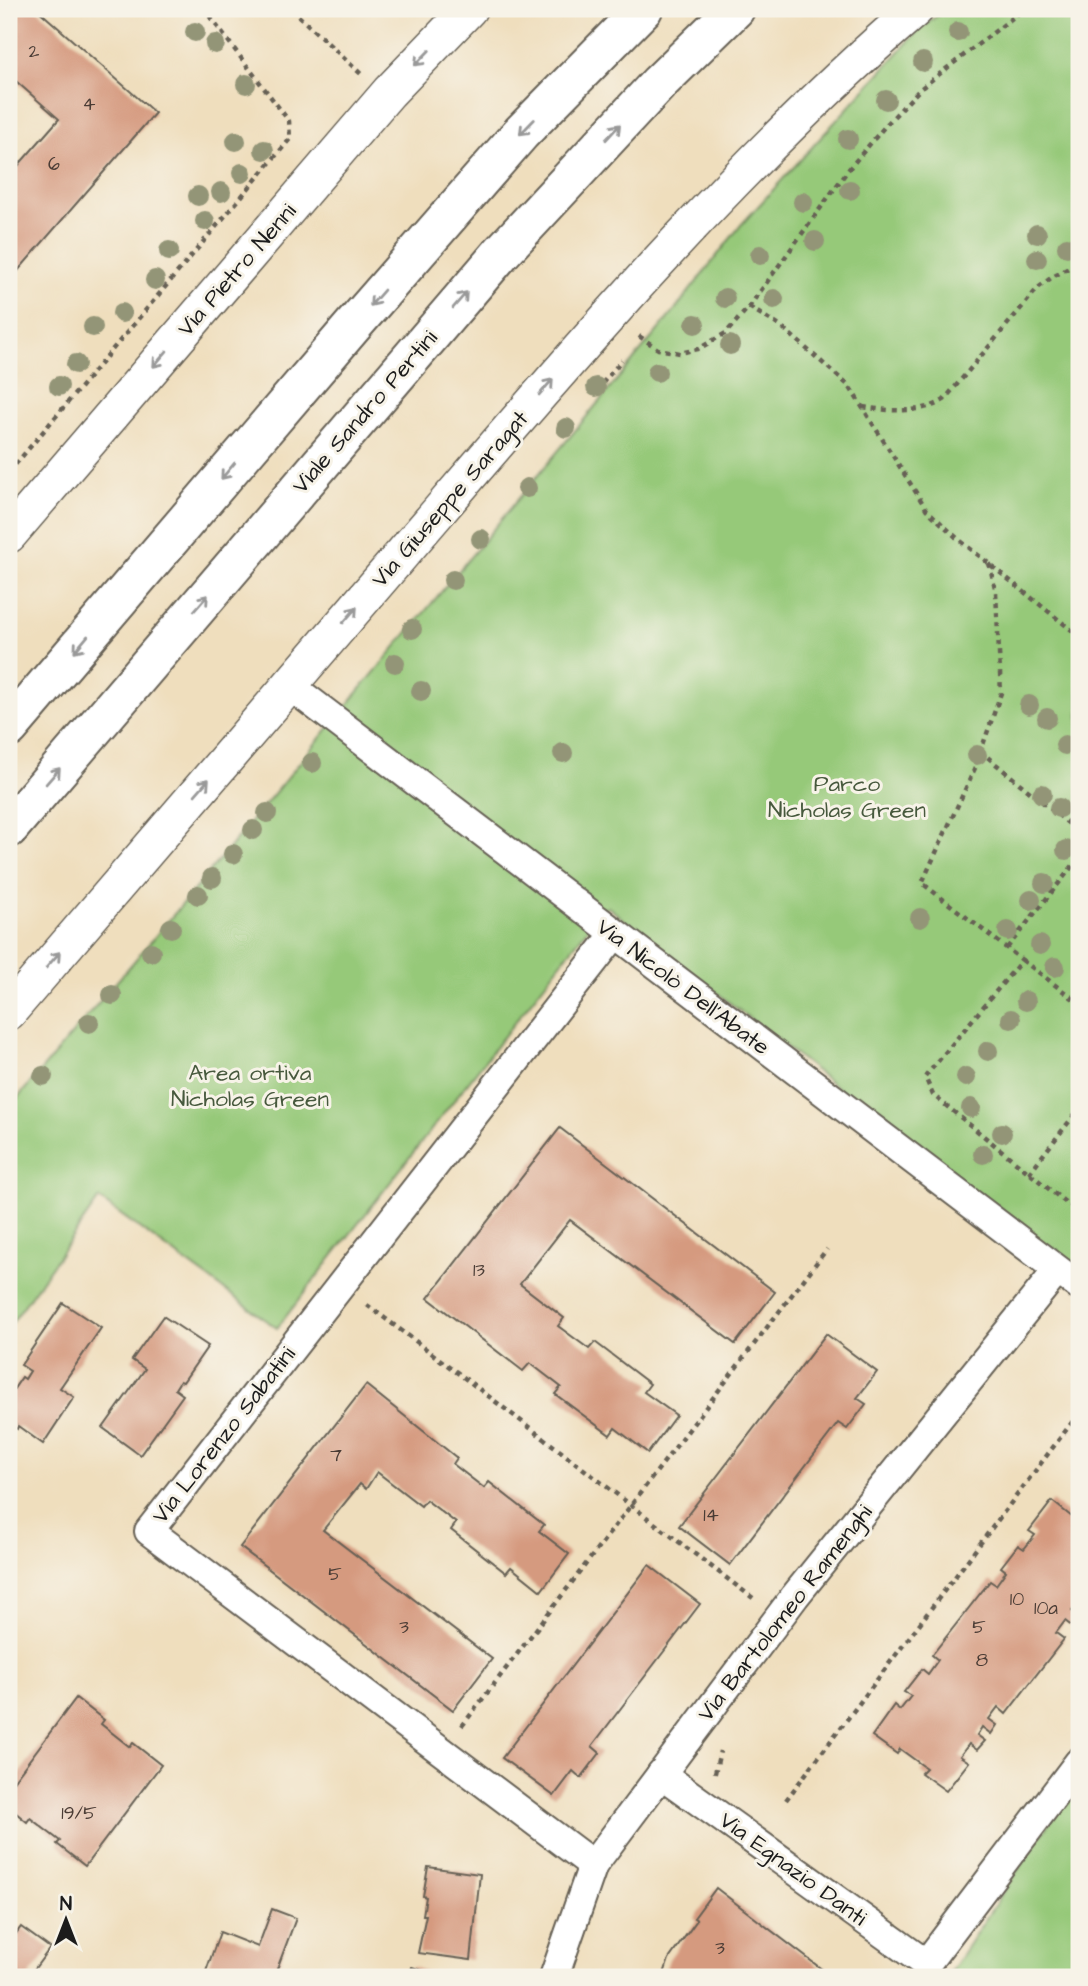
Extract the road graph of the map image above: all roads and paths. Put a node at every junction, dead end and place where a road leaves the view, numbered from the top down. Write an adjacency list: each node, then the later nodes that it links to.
1 (204, 9): 15 (path)
2 (291, 9): 8 (path)
3 (469, 9): 16 (street, Via Pietro Nenni, one-way to 16)
4 (643, 9): 20 (highway, one-way to 20)
5 (735, 9): 22 (highway, Viale Sandro Pertini, one-way to 5)
6 (916, 9): 19 (street, Via Giuseppe Saragat, one-way to 6)
7 (1024, 9): 10 (path)
8 (361, 75)
9 (1079, 262): 14 (path)
10 (748, 307): 11 (path); 14 (path)
11 (636, 344)
12 (617, 365): 13 (path)
13 (600, 386)
14 (863, 407): 17 (path)
15 (9, 472)
16 (9, 535)
17 (989, 563): 18 (path); 21 (path)
18 (1079, 636)
19 (289, 685): 25 (street, Via Nicolò Dell'Abate); 29 (street, Via Giuseppe Saragat, one-way to 19)
20 (9, 728)
21 (981, 751): 23 (path); 26 (path)
22 (9, 828)
23 (1079, 832)
24 (1079, 858): 26 (path)
25 (614, 934): 34 (street, Via Nicolò Dell'Abate); 35 (street, Via Lorenzo Sabatini)
26 (1007, 948): 27 (path)
27 (1022, 960): 28 (path); 31 (path)
28 (1079, 1003)
29 (9, 1012)
30 (1079, 1109): 31 (path)
31 (1029, 1173): 32 (path)
32 (1079, 1210)
33 (827, 1249): 37 (path)
34 (1068, 1278): 38 (street, Via Bartolomeo Ramenghi)
35 (341, 1286): 37 (path); 40 (street, Via Lorenzo Sabatini)
36 (1079, 1413): 43 (path)
37 (630, 1506): 38 (path); 40 (path)
38 (780, 1617): 42 (street, Via Bartolomeo Ramenghi)
39 (721, 1745): 44 (path)
40 (442, 1752): 45 (street, Via Lorenzo Sabatini)
41 (1079, 1762): 46 (street, Via Egnazio Danti)
42 (661, 1774): 44 (street, Via Egnazio Danti); 45 (street, Via Bartolomeo Ramenghi)
43 (786, 1800)
44 (698, 1801): 46 (street, Via Egnazio Danti)
45 (593, 1865): 47 (street, Via Bartolomeo Ramenghi)
46 (923, 1971)
47 (554, 1977)

